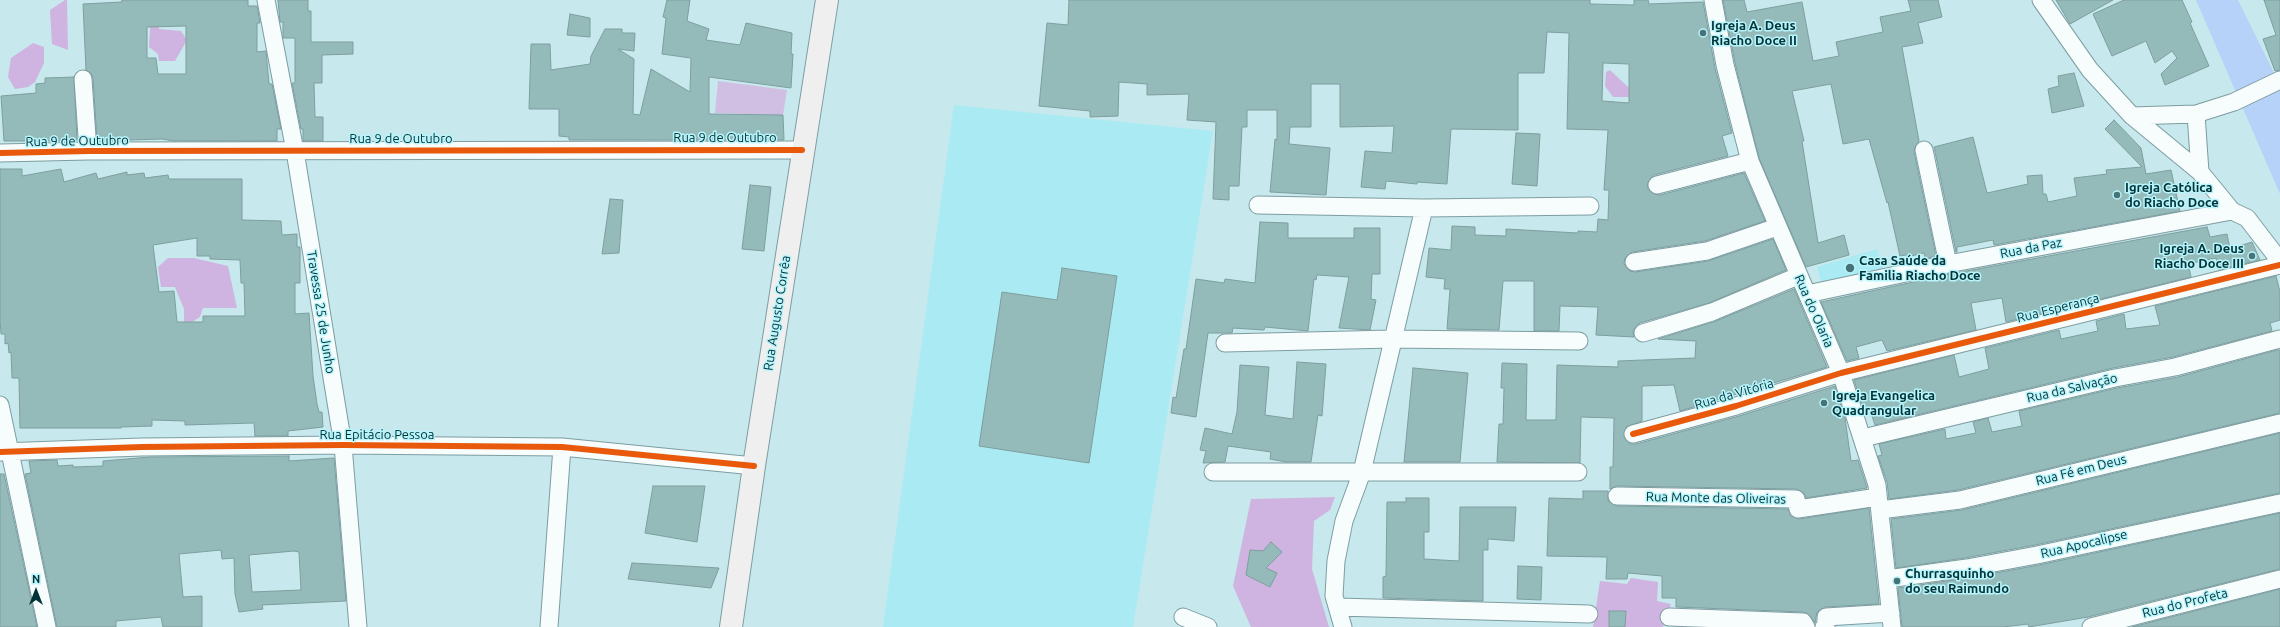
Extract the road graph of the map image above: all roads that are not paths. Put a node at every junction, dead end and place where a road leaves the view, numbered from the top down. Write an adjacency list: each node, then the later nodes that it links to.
1 (266, 0): 9 (street, Travessa 25 de Junho)
2 (827, 0): 10 (main road, Rua Augusto Corrêa)
3 (1713, 0): 14 (street, Rua do Olaria)
4 (2041, 0): 8 (street)
5 (83, 79): 12 (street)
6 (2280, 80): 7 (street)
7 (2196, 114): 8 (street); 15 (street)
8 (2132, 116): 15 (street)
9 (295, 150): 10 (street, Rua 9 de Outubro); 12 (street, Rua 9 de Outubro); 38 (street, Travessa 25 de Junho)
10 (802, 150): 41 (main road, Rua Augusto Corrêa)
11 (1924, 150): 24 (street)
12 (88, 151): 13 (street, Rua 9 de Outubro)
13 (0, 153)
14 (1750, 161): 16 (street); 21 (street, Rua do Olaria)
15 (2200, 172): 20 (street)
16 (1657, 185)
17 (1258, 204): 19 (street)
18 (1590, 206): 19 (street)
19 (1424, 208): 30 (street)
20 (2232, 211): 22 (street); 24 (street, Rua da Paz)
21 (1777, 227): 23 (street); 26 (street, Rua do Olaria)
22 (2280, 261)
23 (1634, 262)
24 (1948, 264): 27 (street, Rua da Paz)
25 (2280, 266): 33 (street, Rua Esperança)
26 (1798, 276): 27 (street, Rua do Olaria); 28 (street)
27 (1807, 294): 33 (street, Rua do Olaria)
28 (1642, 333)
29 (2280, 339): 37 (street, Rua da Salvação)
30 (1391, 340): 31 (street); 32 (street); 43 (street)
31 (1579, 342)
32 (1225, 343)
33 (1841, 373): 36 (street, Rua da Vitória); 37 (street, Rua do Olaria)
34 (0, 405): 40 (street)
35 (2280, 423): 46 (street, Rua Fé em Deus)
36 (1633, 434)
37 (1863, 438): 46 (street, Rua do Olaria)
38 (343, 446): 39 (street, Rua Epitácio Pessoa); 40 (street, Rua Epitácio Pessoa); 56 (street, Travessa 25 de Junho)
39 (562, 447): 41 (street, Rua Epitácio Pessoa); 57 (street)
40 (5, 452): 55 (street)
41 (754, 466): 58 (main road, Rua Augusto Corrêa)
42 (1213, 472): 43 (street)
43 (1362, 472): 44 (street); 50 (street)
44 (1578, 472)
45 (1616, 496): 46 (street, Rua Monte das Oliveiras)
46 (1879, 503): 48 (street, Rua do Olaria)
47 (2280, 503): 48 (street, Rua Apocalipse)
48 (1887, 579): 54 (street, Rua do Olaria)
49 (2280, 579): 63 (street, Rua do Profeta)
50 (1338, 608): 51 (street); 60 (street)
51 (1589, 614)
52 (1184, 617): 59 (street)
53 (1669, 617): 61 (street)
54 (1892, 620): 62 (street)
55 (47, 627)
56 (358, 627)
57 (549, 627)
58 (732, 627)
59 (1208, 627)
60 (1343, 627)
61 (1806, 627)
62 (1824, 627)
63 (2090, 627)

